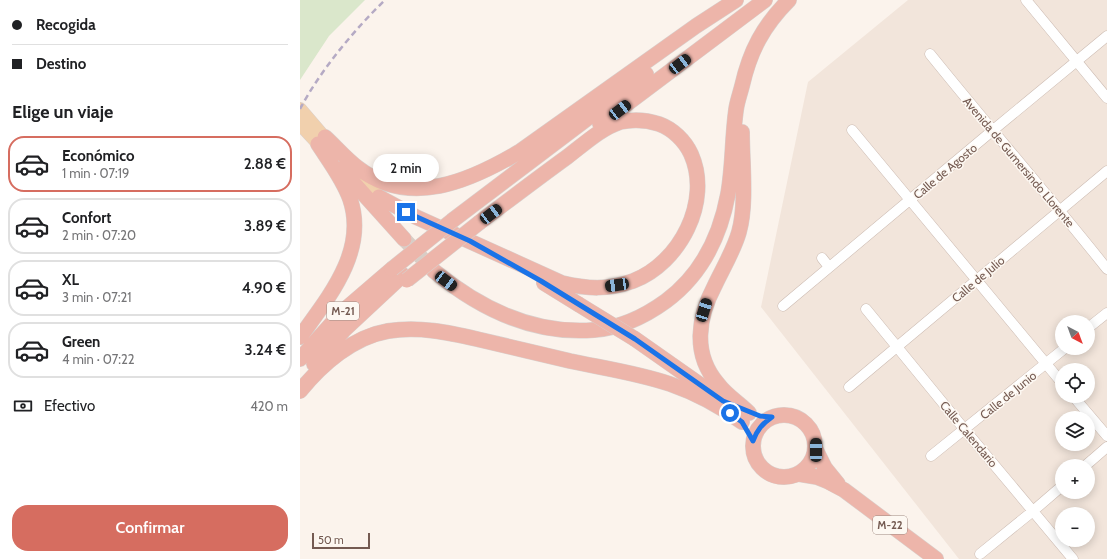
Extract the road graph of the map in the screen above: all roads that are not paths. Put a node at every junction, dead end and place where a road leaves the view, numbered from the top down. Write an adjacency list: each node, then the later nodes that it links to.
1 (736, 0): 15 (highway)
2 (744, 0): 28 (highway, M-21, bridge)
3 (765, 0): 21 (highway, M-21)
4 (789, 0): 9 (highway)
5 (1026, 0): 8 (street)
6 (1107, 36): 8 (street, Calle de Agosto)
7 (930, 54): 14 (street, Avenida de Gumersindo Llorente)
8 (1077, 61): 10 (street); 14 (street, Calle de Agosto)
9 (745, 73): 27 (highway); 44 (highway)
10 (1107, 98)
11 (300, 109): 15 (main road)
12 (300, 124): 15 (main road)
13 (852, 130): 19 (street)
14 (992, 130): 19 (street, Calle de Agosto); 20 (street, Avenida de Gumersindo Llorente)
15 (321, 140): 16 (main road); 18 (main road); 34 (highway)
16 (340, 169): 18 (main road); 22 (highway)
17 (1107, 171): 20 (street, Calle de Julio)
18 (379, 197): 23 (highway, M-22)
19 (910, 200): 25 (street, Calle de Agosto); 29 (street)
20 (1060, 210): 26 (street, Avenida de Gumersindo Llorente); 29 (street, Calle de Julio)
21 (478, 220): 23 (highway); 28 (highway, M-21)
22 (404, 240)
23 (470, 241): 44 (highway, M-22, bridge)
24 (822, 258): 25 (street)
25 (829, 267): 30 (street, Calle de Agosto)
26 (1107, 269)
27 (434, 271)
28 (401, 275): 37 (highway, M-21); 40 (highway, M-21)
29 (978, 279): 35 (street, Calle de Julio); 38 (street)
30 (783, 306)
31 (866, 309): 35 (street, Calle Calendario)
32 (1107, 313): 33 (street)
33 (1095, 322)
34 (300, 337)
35 (897, 347): 41 (street, Calle de Julio); 46 (street, Calle Calendario)
36 (1057, 355): 38 (street, Calle de Junio)
37 (300, 359)
38 (1046, 364): 39 (street); 46 (street, Calle de Junio)
39 (1055, 374)
40 (300, 380)
41 (849, 387)
42 (300, 391): 44 (highway)
43 (1079, 403): 47 (street)
44 (746, 417): 45 (highway, M-22); 48 (highway, M-22)
45 (772, 417): 48 (highway); 50 (highway, M-22)
46 (965, 430): 51 (street, Calle de Junio); 56 (street, Calle Calendario)
47 (1107, 436)
48 (753, 441): 53 (highway, M-22)
49 (1107, 446): 52 (street)
50 (816, 450): 53 (highway); 54 (highway, M-22)
51 (931, 456)
52 (1093, 459)
53 (799, 474): 54 (highway, M-22)
54 (844, 490): 58 (highway, M-22)
55 (1055, 492): 56 (street)
56 (1033, 511): 57 (street); 59 (street, Calle Calendario)
57 (980, 554)
58 (936, 559)
59 (1073, 559)

